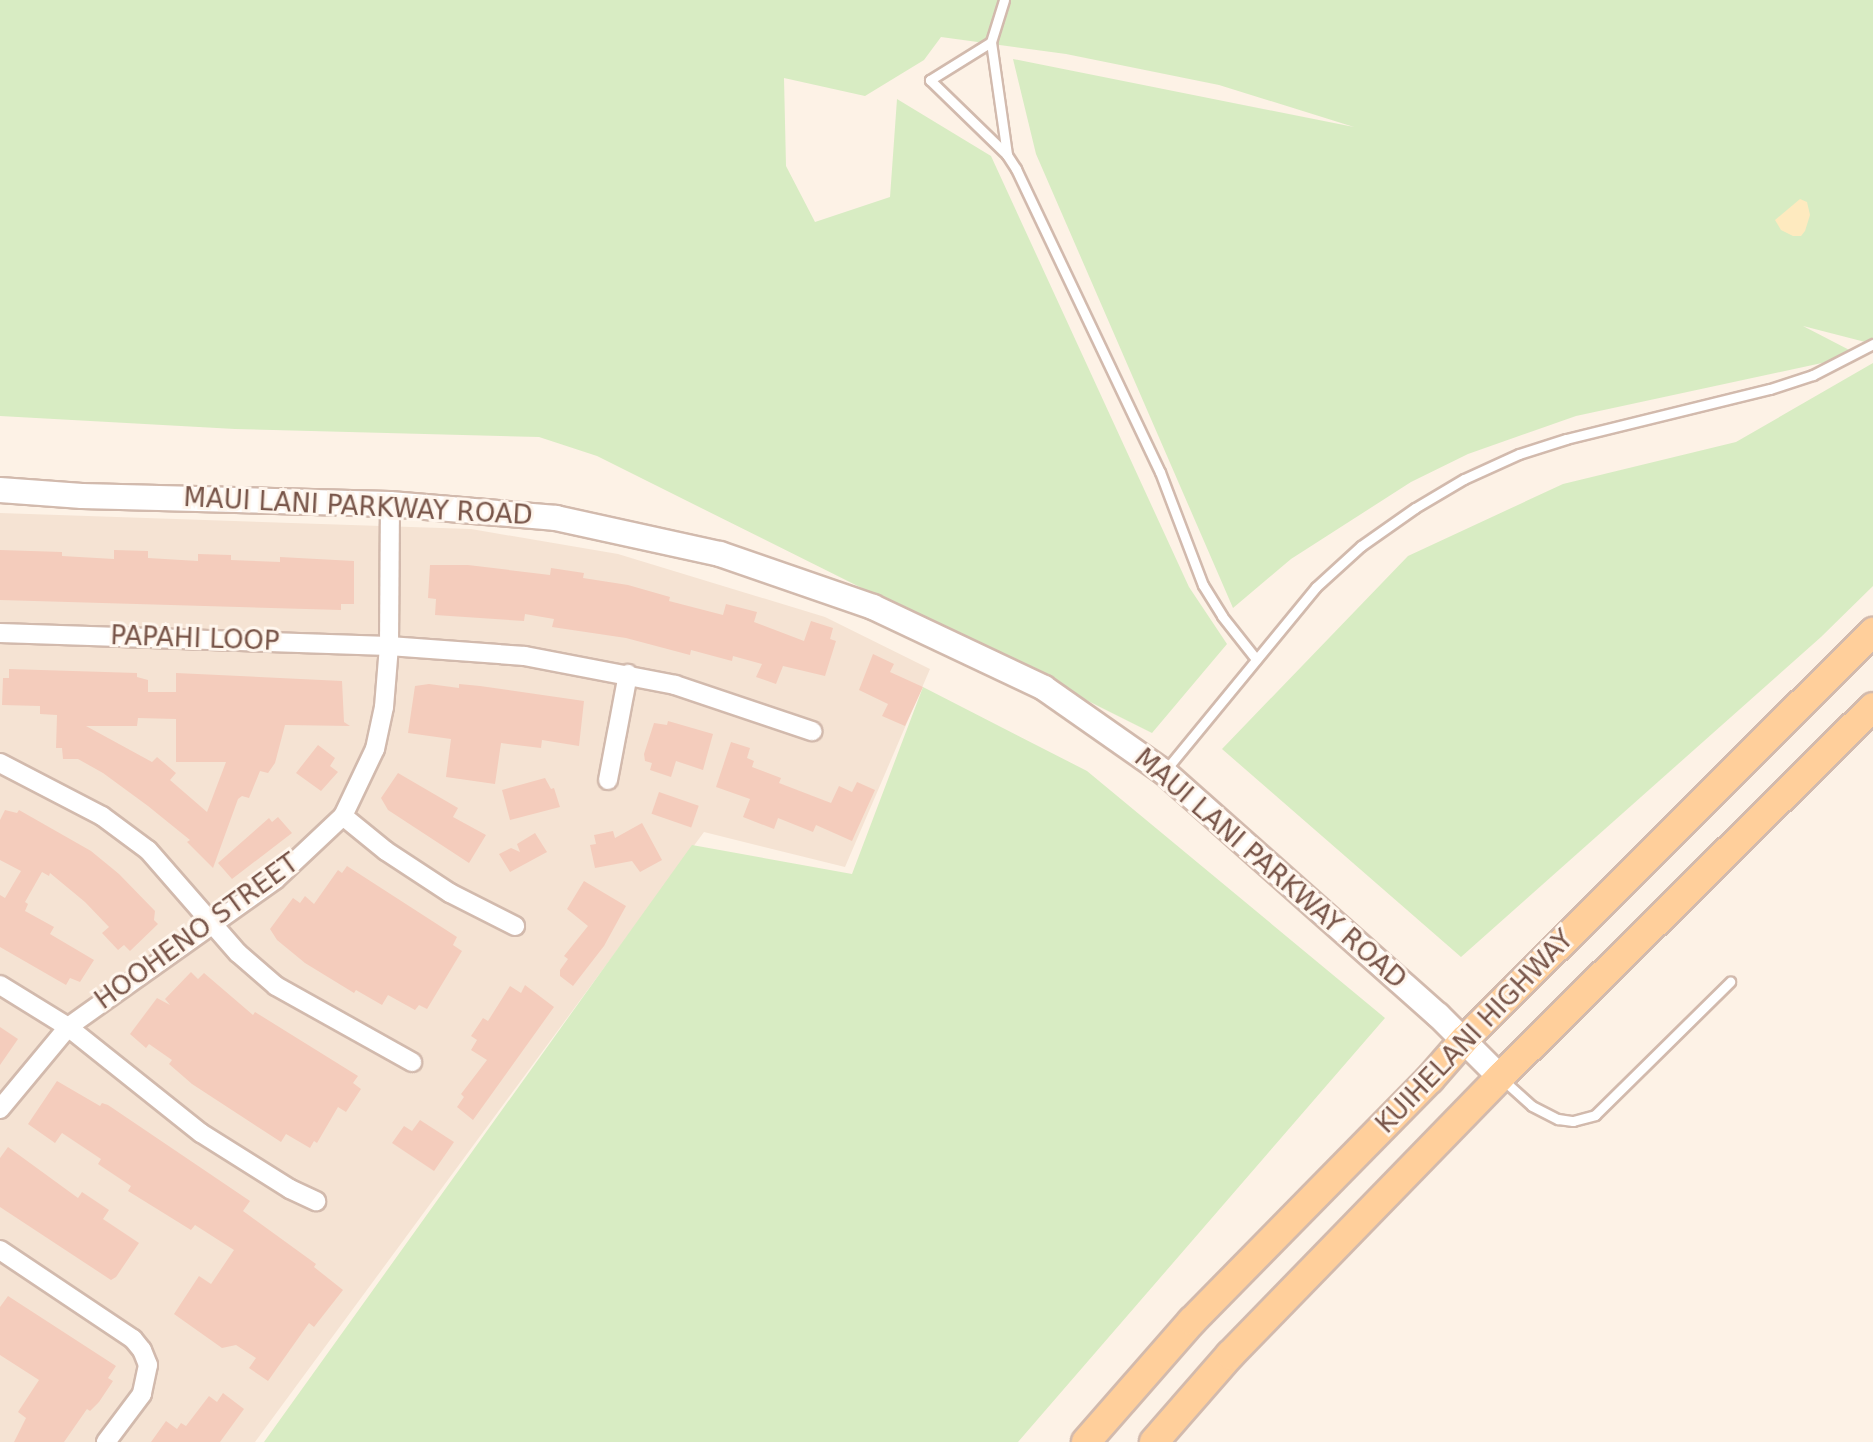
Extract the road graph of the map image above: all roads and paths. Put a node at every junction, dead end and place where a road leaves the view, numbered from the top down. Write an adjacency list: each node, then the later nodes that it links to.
1 (1004, 0): 2 (lane)
2 (991, 42): 3 (lane); 3 (lane)
3 (1007, 155): 10 (lane)
4 (1873, 344): 10 (lane)
5 (0, 490): 6 (main road, MAUI LANI PARKWAY ROAD)
6 (390, 504): 9 (street, HOOHENO STREET); 15 (main road, MAUI LANI PARKWAY ROAD)
7 (1873, 632): 23 (main road, KUIHELANI HIGHWAY)
8 (0, 633): 9 (street, PAPAHI LOOP)
9 (389, 646): 11 (street, PAPAHI LOOP); 17 (street, HOOHENO STREET)
10 (1256, 659): 15 (lane)
11 (628, 674): 13 (street, PAPAHI LOOP); 16 (street)
12 (1873, 707): 25 (main road, KUIHELANI HIGHWAY)
13 (812, 731)
14 (0, 763): 18 (street)
15 (1164, 772): 23 (main road, MAUI LANI PARKWAY ROAD)
16 (608, 780)
17 (343, 816): 18 (street, HOOHENO STREET); 19 (street)
18 (211, 924): 22 (street, HOOHENO STREET); 24 (street)
19 (515, 926)
20 (1730, 982): 25 (lane)
21 (0, 985): 22 (street)
22 (68, 1027): 26 (street, HOOHENO STREET); 27 (street)
23 (1464, 1040): 25 (main road, MAUI LANI PARKWAY ROAD); 30 (main road, KUIHELANI HIGHWAY)
24 (412, 1062)
25 (1500, 1077): 31 (main road, KUIHELANI HIGHWAY)
26 (0, 1109)
27 (316, 1201)
28 (0, 1250): 29 (street)
29 (106, 1442)
30 (1086, 1442)
31 (1154, 1442)

